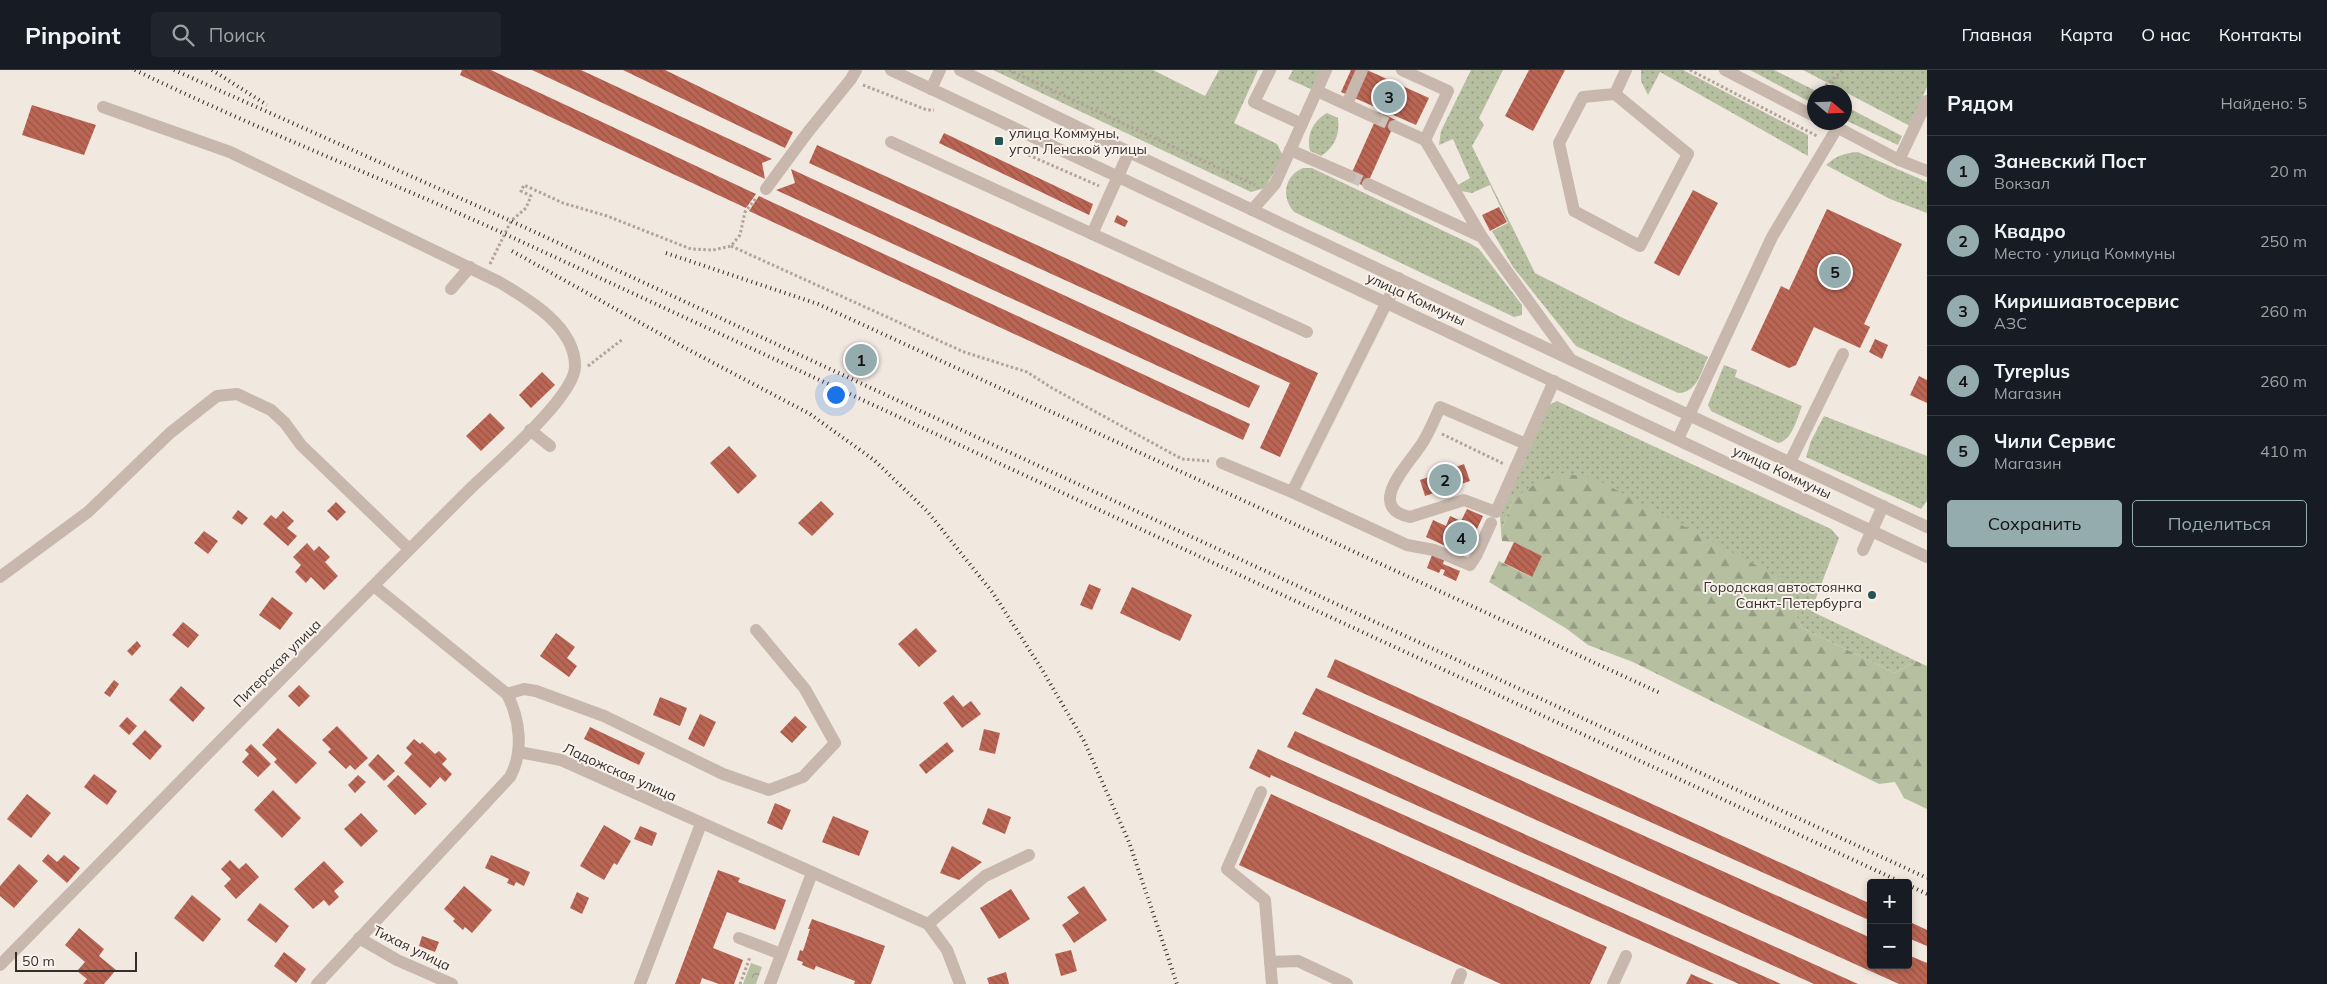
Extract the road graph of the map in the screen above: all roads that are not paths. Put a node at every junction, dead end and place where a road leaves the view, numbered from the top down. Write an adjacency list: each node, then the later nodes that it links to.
1 (891, 70): 11 (street, улица Коммуны)
2 (940, 70): 11 (street)
3 (960, 70): 26 (street, улица Коммуны)
4 (1270, 70): 19 (street)
5 (1326, 70): 12 (street)
6 (1362, 70): 15 (street)
7 (1402, 70): 23 (street)
8 (1626, 70): 13 (street)
9 (1725, 70): 17 (street)
10 (854, 74): 32 (street)
11 (931, 88): 29 (street, улица Коммуны)
12 (1317, 91): 15 (street); 19 (street)
13 (1615, 94): 13 (street)
14 (1927, 101): 27 (street)
15 (1346, 104): 18 (street)
16 (103, 107): 36 (street)
17 (1807, 112)
18 (1376, 118)
19 (1302, 124): 25 (street)
20 (1394, 126): 23 (street)
21 (1831, 130): 44 (street)
22 (1842, 130): 27 (street)
23 (1425, 140): 35 (street)
24 (891, 142): 34 (street)
25 (1290, 150): 30 (street); 33 (street)
26 (1128, 152): 29 (street); 33 (street, улица Коммуны)
27 (1899, 160): 28 (street)
28 (1927, 171)
29 (1118, 176): 34 (street); 39 (street, улица Коммуны)
30 (1350, 176)
31 (1368, 184): 35 (street)
32 (766, 189)
33 (1252, 210): 37 (street, улица Коммуны)
34 (1092, 234): 40 (street)
35 (1482, 237): 42 (street)
36 (470, 267): 38 (street); 45 (street, Питерская улица)
37 (1399, 278): 39 (street); 42 (street, улица Коммуны)
38 (451, 289)
39 (1388, 303): 43 (street, улица Коммуны); 51 (street)
40 (1308, 332)
41 (1843, 354): 49 (street)
42 (1570, 359): 44 (street, улица Коммуны)
43 (1554, 381): 46 (street, улица Коммуны); 47 (street)
44 (1689, 414): 46 (street); 49 (street, улица Коммуны)
45 (530, 430): 48 (street); 56 (street, Питерская улица)
46 (1678, 439): 55 (street, улица Коммуны)
47 (1526, 444): 47 (street)
48 (550, 446)
49 (1790, 462): 52 (street, улица Коммуны)
50 (1222, 463): 51 (street)
51 (1292, 492): 53 (street)
52 (1883, 506): 54 (street, улица Коммуны); 55 (street)
53 (1491, 523)
54 (1926, 525)
55 (1872, 530): 57 (street); 58 (street, улица Коммуны)
56 (409, 549): 59 (street); 60 (street, Питерская улица)
57 (1863, 550)
58 (1927, 557)
59 (0, 577)
60 (374, 586): 62 (street); 74 (street, Питерская улица)
61 (756, 630): 62 (street)
62 (507, 694): 63 (street)
63 (519, 752): 65 (street, Ладожская улица); 69 (street)
64 (1262, 792): 73 (street)
65 (701, 824): 67 (street, Ладожская улица); 77 (street)
66 (1029, 854): 68 (street)
67 (812, 873): 68 (street, Ладожская улица); 71 (street)
68 (928, 924): 79 (street)
69 (359, 938): 75 (street); 76 (street, Тихая улица)
70 (739, 938): 71 (street)
71 (781, 954): 78 (street)
72 (1626, 956): 82 (street)
73 (1270, 962): 80 (street); 81 (street)
74 (0, 965)
75 (316, 984)
76 (452, 984)
77 (640, 984)
78 (770, 984)
79 (960, 984)
80 (1272, 984)
81 (1348, 984)
82 (1613, 984)

